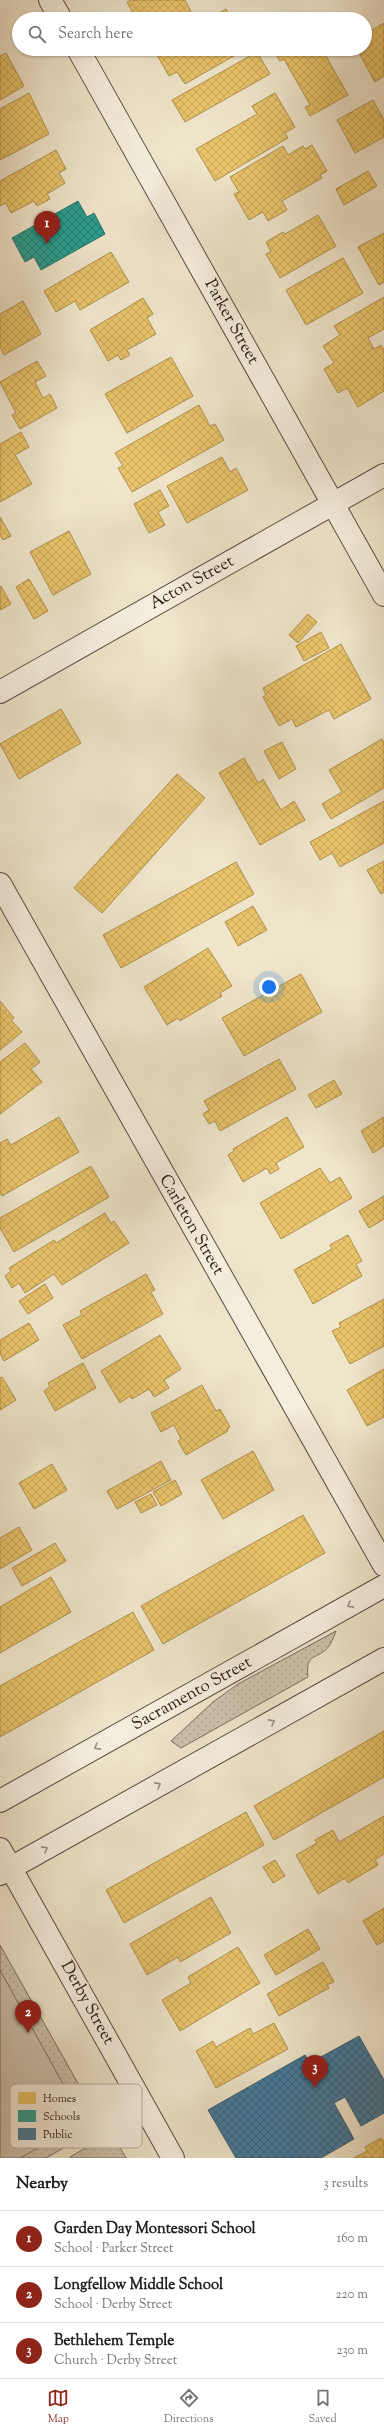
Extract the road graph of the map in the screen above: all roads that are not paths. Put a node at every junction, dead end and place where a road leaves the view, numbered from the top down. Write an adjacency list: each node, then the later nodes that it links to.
1 (50, 0): 2 (street)
2 (57, 12)
3 (82, 56): 5 (street, Parker Street)
4 (384, 475): 5 (street, Acton Street)
5 (333, 504): 6 (street, Parker Street); 7 (street, Acton Street)
6 (384, 595)
7 (0, 692)
8 (0, 884): 9 (street, Carleton Street)
9 (384, 1565)
10 (384, 1586): 12 (street, Sacramento Street, one-way to 12)
11 (384, 1659): 14 (street, one-way to 11)
12 (0, 1801)
13 (0, 1849): 14 (street, Derby Street)
14 (5, 1871): 15 (street, Derby Street)
15 (130, 2084)
16 (142, 2105): 17 (street, Derby Street)
17 (173, 2158)

